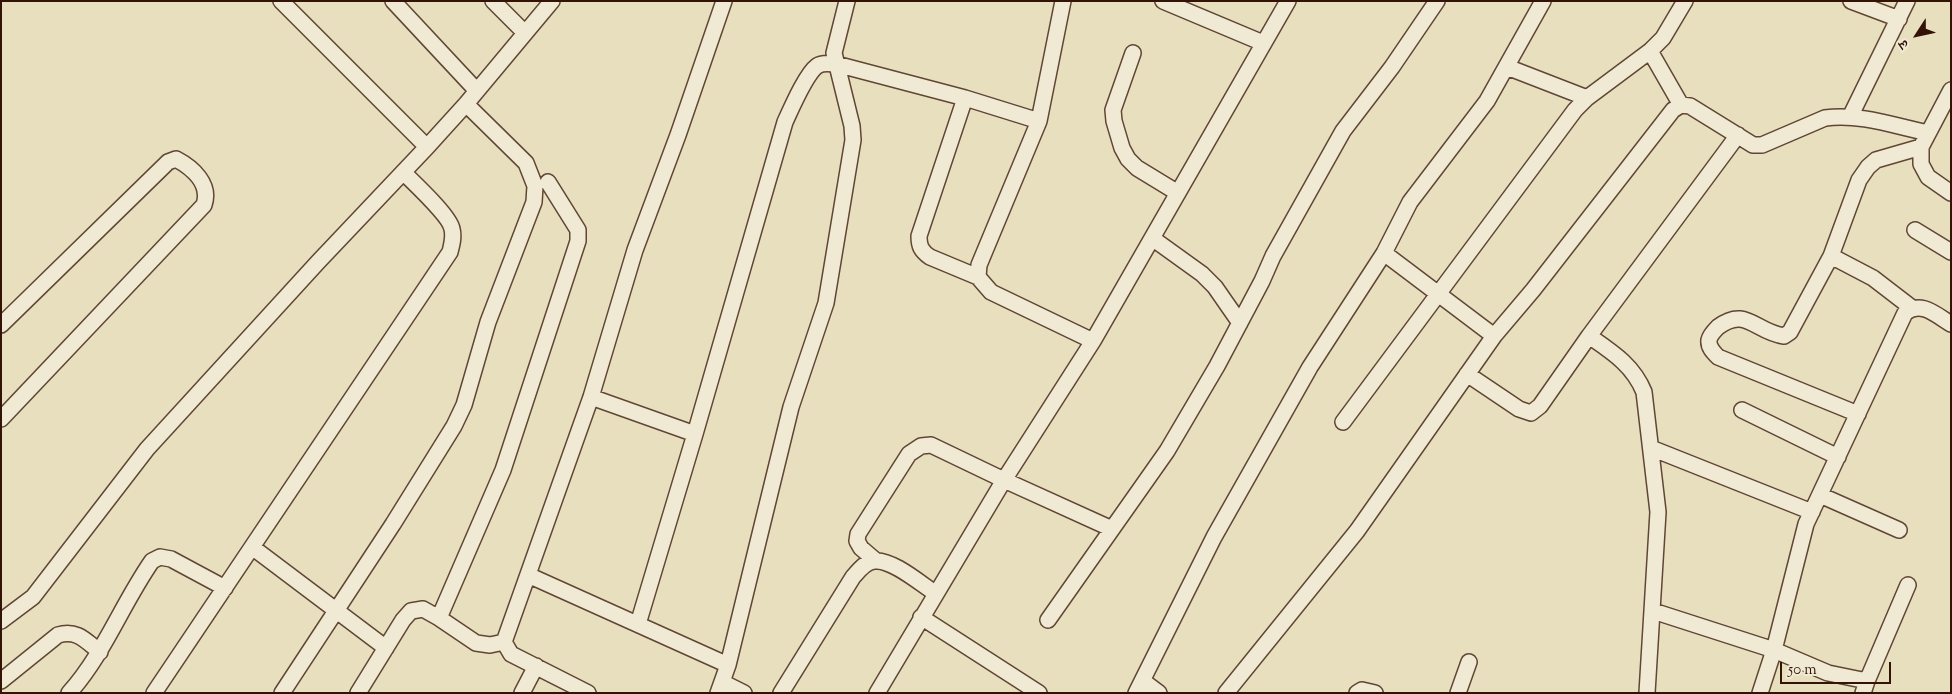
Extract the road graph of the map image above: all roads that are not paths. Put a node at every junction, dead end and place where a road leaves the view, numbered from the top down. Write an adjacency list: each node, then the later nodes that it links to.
1 (282, 1): 32 (street)
2 (394, 1): 23 (street)
3 (493, 1): 16 (street)
4 (552, 1): 16 (street)
5 (724, 1): 52 (street)
6 (847, 1): 20 (street)
7 (1063, 1): 29 (street)
8 (1163, 1): 17 (street)
9 (1288, 1): 17 (street)
10 (1438, 1): 45 (street)
11 (1543, 1): 21 (street)
12 (1685, 1): 18 (street)
13 (1851, 1): 15 (street)
14 (1908, 1): 15 (street)
15 (1899, 19): 28 (street)
16 (525, 33): 23 (street)
17 (1263, 43): 35 (street)
18 (1650, 50): 25 (street); 27 (street)
19 (1133, 53): 35 (street)
20 (836, 64): 24 (street); 57 (street); 83 (street)
21 (1507, 67): 25 (street); 40 (street)
22 (1951, 90): 31 (street)
23 (477, 91): 26 (street)
24 (965, 98): 29 (street); 42 (street)
25 (1587, 98): 43 (street)
26 (466, 104): 32 (street); 71 (street)
27 (1681, 105): 30 (street); 48 (street)
28 (1850, 117): 30 (street); 31 (street)
29 (1039, 121): 42 (street)
30 (1738, 135): 49 (street)
31 (1925, 140): 36 (street); 41 (street)
32 (427, 148): 33 (street)
33 (403, 172): 65 (street); 76 (street)
34 (548, 182): 74 (street)
35 (1178, 193): 38 (street)
36 (1951, 193)
37 (1915, 230): 39 (street)
38 (1152, 238): 45 (street); 50 (street)
39 (1951, 252)
40 (1384, 253): 43 (street); 87 (street)
41 (1831, 256): 44 (street); 54 (street)
42 (978, 277): 50 (street)
43 (1438, 294): 48 (street); 56 (street)
44 (1912, 308): 47 (street); 54 (street)
45 (1240, 323): 63 (street)
46 (1, 324): 55 (street)
47 (1951, 324)
48 (1494, 336): 51 (street)
49 (1589, 336): 51 (street); 58 (street)
50 (1093, 341): 60 (street)
51 (1468, 374): 100 (street)
52 (590, 397): 57 (street); 67 (street)
53 (1742, 410): 59 (street)
54 (1858, 414): 59 (street)
55 (1, 418)
56 (1343, 422)
57 (695, 434): 77 (street)
58 (1651, 448): 62 (street); 72 (street)
59 (1838, 457): 61 (street)
60 (1004, 480): 63 (street); 66 (street); 70 (street)
61 (1820, 495): 62 (street); 64 (street)
62 (1812, 512): 80 (street)
63 (1112, 529): 75 (street)
64 (1899, 530)
65 (252, 547): 69 (street); 71 (street)
66 (875, 560): 70 (street); 96 (street)
67 (528, 575): 77 (street); 78 (street)
68 (1908, 585): 88 (street)
69 (225, 588): 81 (street); 90 (street)
70 (935, 593): 73 (street)
71 (336, 610): 79 (street); 91 (street)
72 (1653, 611): 80 (street); 104 (street)
73 (921, 617): 97 (street); 98 (street)
74 (439, 618): 78 (street); 79 (street)
75 (1048, 620)
76 (1, 621)
77 (638, 624): 83 (street)
78 (504, 642): 84 (street)
79 (386, 648): 92 (street)
80 (1774, 650): 88 (street); 105 (street)
81 (100, 652): 85 (street); 89 (street)
82 (1469, 662): 103 (street)
83 (728, 665): 86 (street)
84 (536, 666): 93 (street); 94 (street)
85 (1, 682)
86 (720, 687): 95 (street)
87 (1140, 687): 99 (street)
88 (1865, 687)
89 (70, 693)
90 (154, 693)
91 (282, 693)
92 (358, 693)
93 (522, 693)
94 (588, 693)
95 (744, 693)
96 (781, 693)
97 (877, 693)
98 (1039, 693)
99 (1159, 693)
100 (1226, 693)
101 (1358, 693): 102 (street)
102 (1375, 693)
103 (1458, 693)
104 (1647, 693)
105 (1760, 693)

